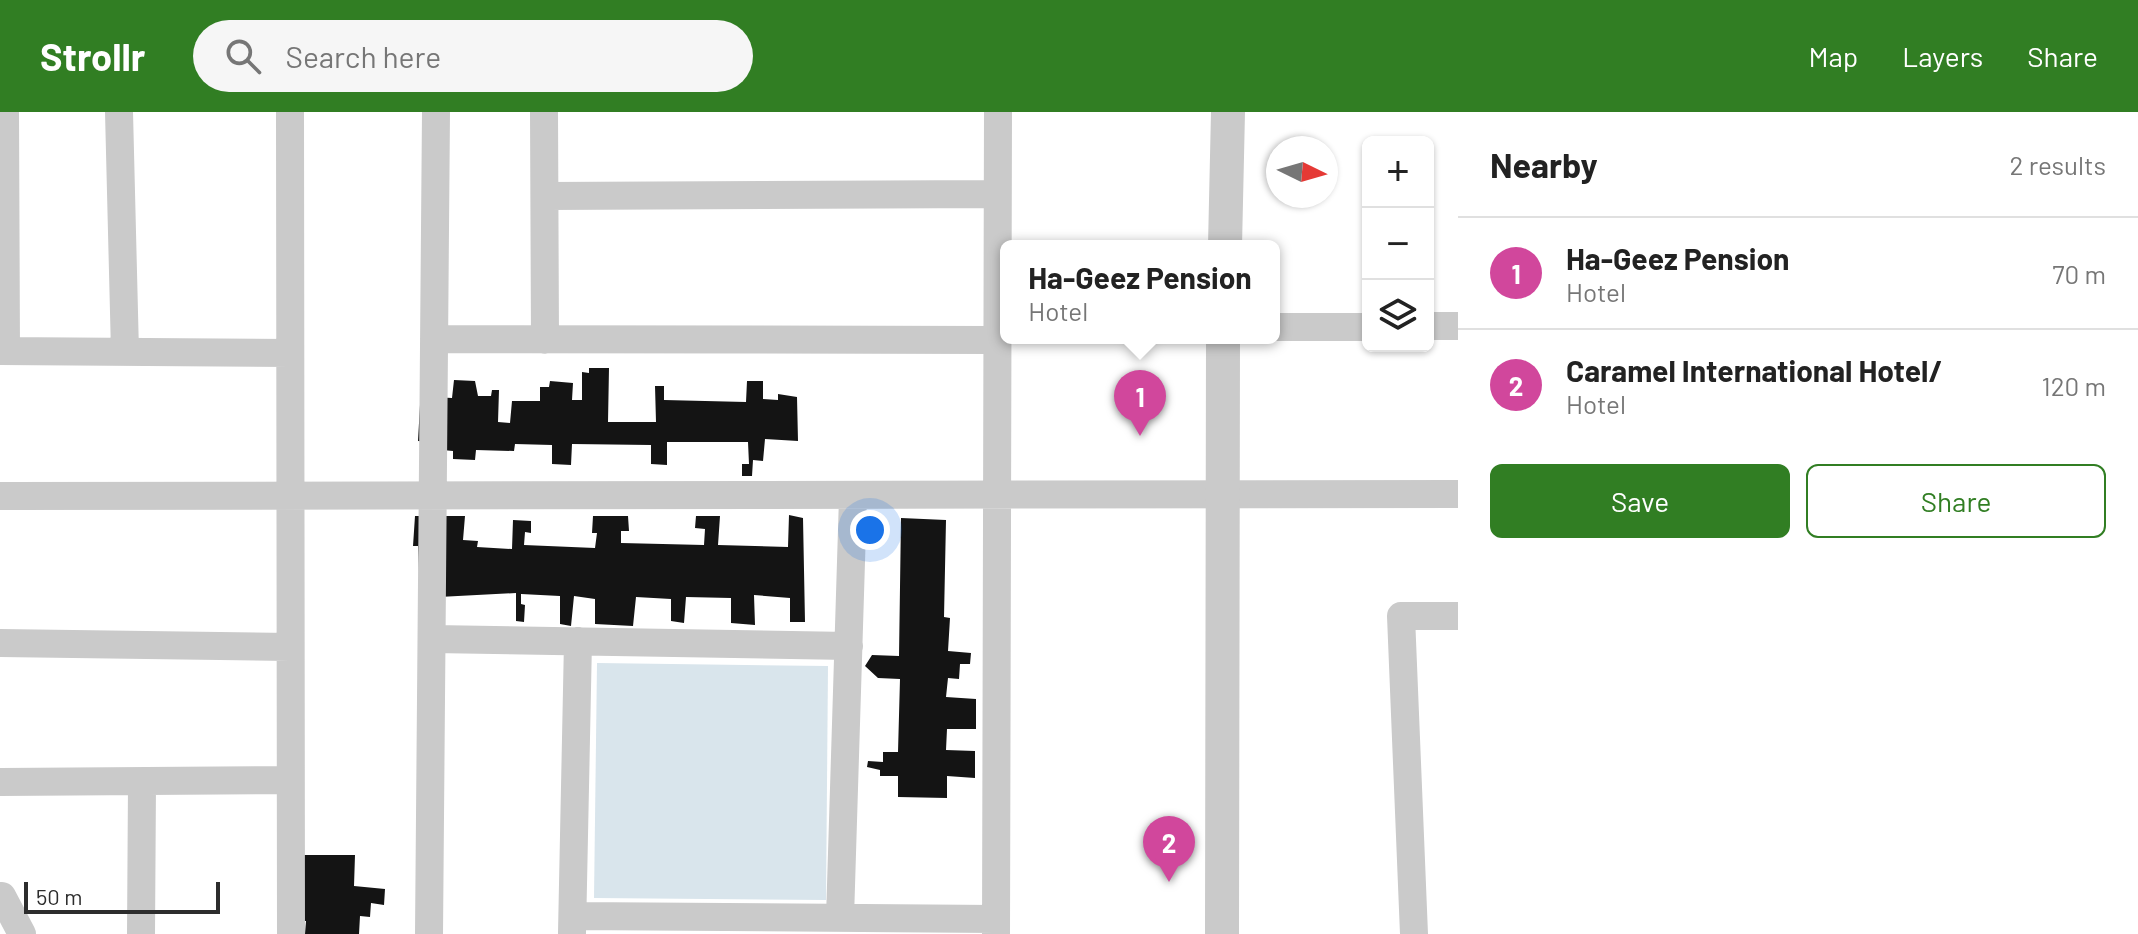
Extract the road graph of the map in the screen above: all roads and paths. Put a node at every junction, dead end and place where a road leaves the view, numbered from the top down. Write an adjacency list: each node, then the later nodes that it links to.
1 (5, 112): 22 (street)
2 (119, 112): 23 (street)
3 (290, 112): 24 (street)
4 (436, 112): 17 (street)
5 (544, 112): 10 (street)
6 (998, 112): 9 (street)
7 (1207, 112): 11 (street)
8 (1228, 112): 12 (street)
9 (996, 194): 10 (street); 19 (street)
10 (546, 196): 18 (street)
11 (1206, 240)
12 (1225, 240)
13 (1434, 326): 14 (street)
14 (1458, 326)
15 (1280, 327): 16 (street)
16 (1362, 327)
17 (434, 339): 18 (street); 26 (street)
18 (545, 340): 19 (street)
19 (996, 340): 27 (street)
20 (1204, 344): 28 (street)
21 (1223, 344): 28 (street)
22 (3, 351): 23 (street)
23 (125, 352): 24 (street)
24 (290, 353): 25 (street)
25 (290, 493): 26 (street); 30 (street); 37 (street)
26 (433, 493): 31 (street); 33 (street)
27 (996, 493): 28 (street); 31 (street); 44 (street)
28 (1212, 494): 29 (street); 49 (street); 50 (street)
29 (1458, 494)
30 (0, 496)
31 (853, 497): 36 (street)
32 (1458, 616): 51 (street)
33 (433, 639): 34 (street); 48 (street)
34 (578, 641): 36 (street); 43 (street)
35 (0, 643): 37 (street)
36 (849, 646): 42 (street)
37 (290, 647): 38 (street)
38 (290, 780): 40 (street); 47 (street)
39 (0, 782): 40 (street)
40 (142, 783): 46 (street)
41 (2, 896): 45 (street)
42 (840, 918): 43 (street); 44 (street)
43 (572, 925)
44 (996, 927)
45 (22, 934)
46 (141, 934)
47 (291, 934)
48 (429, 934)
49 (1201, 934)
50 (1222, 934)
51 (1414, 934)

